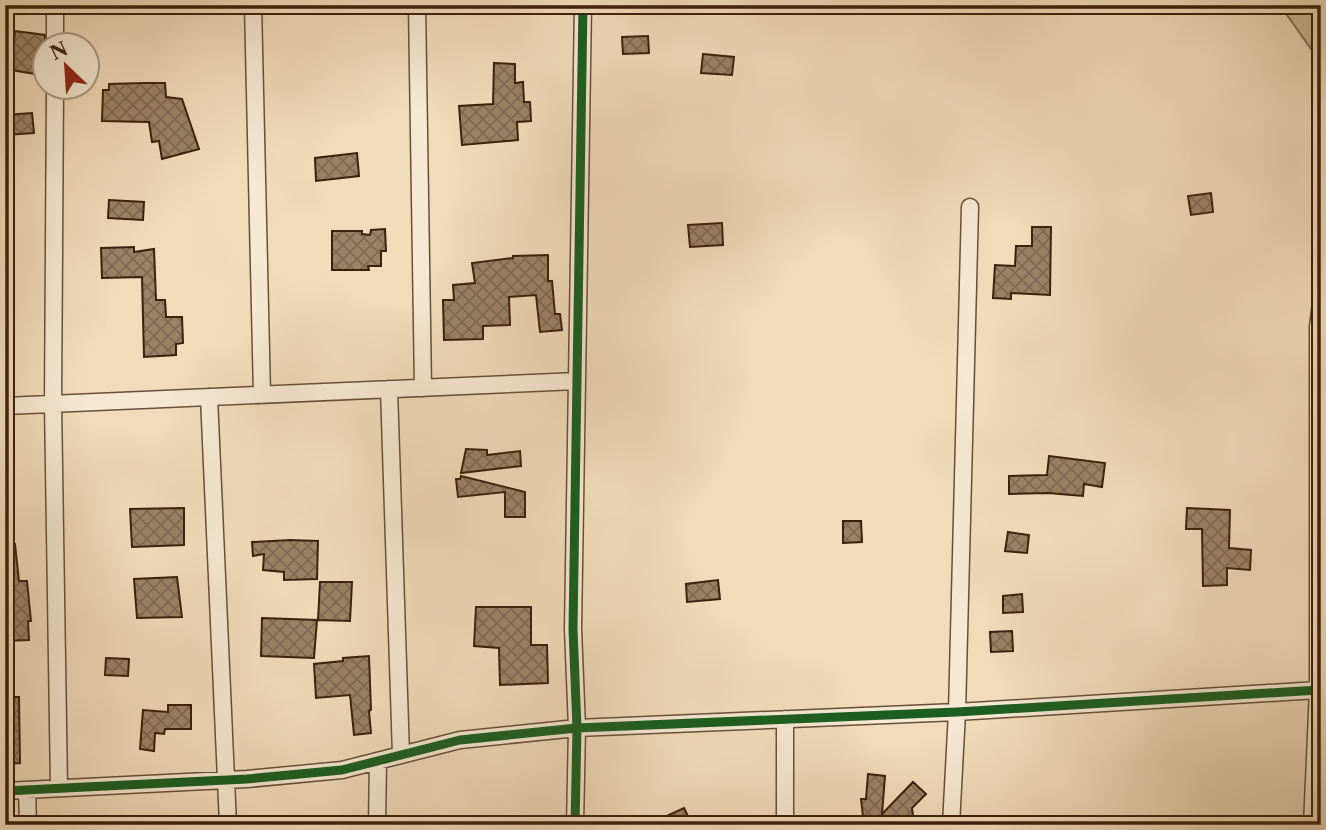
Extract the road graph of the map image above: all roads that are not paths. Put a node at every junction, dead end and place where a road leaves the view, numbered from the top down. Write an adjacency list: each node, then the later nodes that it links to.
1 (55, 5): 5 (street)
2 (253, 5): 12 (street)
3 (417, 5): 10 (street)
4 (583, 5): 9 (street)
5 (55, 32)
6 (55, 102): 14 (street)
7 (970, 207): 17 (street)
8 (1321, 303): 16 (street)
9 (577, 381): 10 (street); 19 (street)
10 (423, 388): 11 (street)
11 (389, 389): 12 (street); 20 (street)
12 (262, 395): 13 (street)
13 (209, 397): 14 (street); 22 (street)
14 (53, 404): 15 (street); 23 (street)
15 (5, 406)
16 (1318, 690): 17 (street); 32 (street)
17 (957, 712): 18 (street); 31 (street)
18 (785, 719): 19 (street); 30 (street)
19 (577, 728): 20 (street); 29 (street)
20 (401, 755): 21 (street)
21 (378, 761): 22 (street); 28 (street)
22 (227, 780): 23 (street); 27 (street)
23 (60, 788): 24 (street)
24 (27, 790): 25 (street); 26 (street)
25 (5, 791)
26 (28, 825)
27 (228, 825)
28 (377, 825)
29 (575, 825)
30 (785, 825)
31 (951, 825)
32 (1312, 825)

